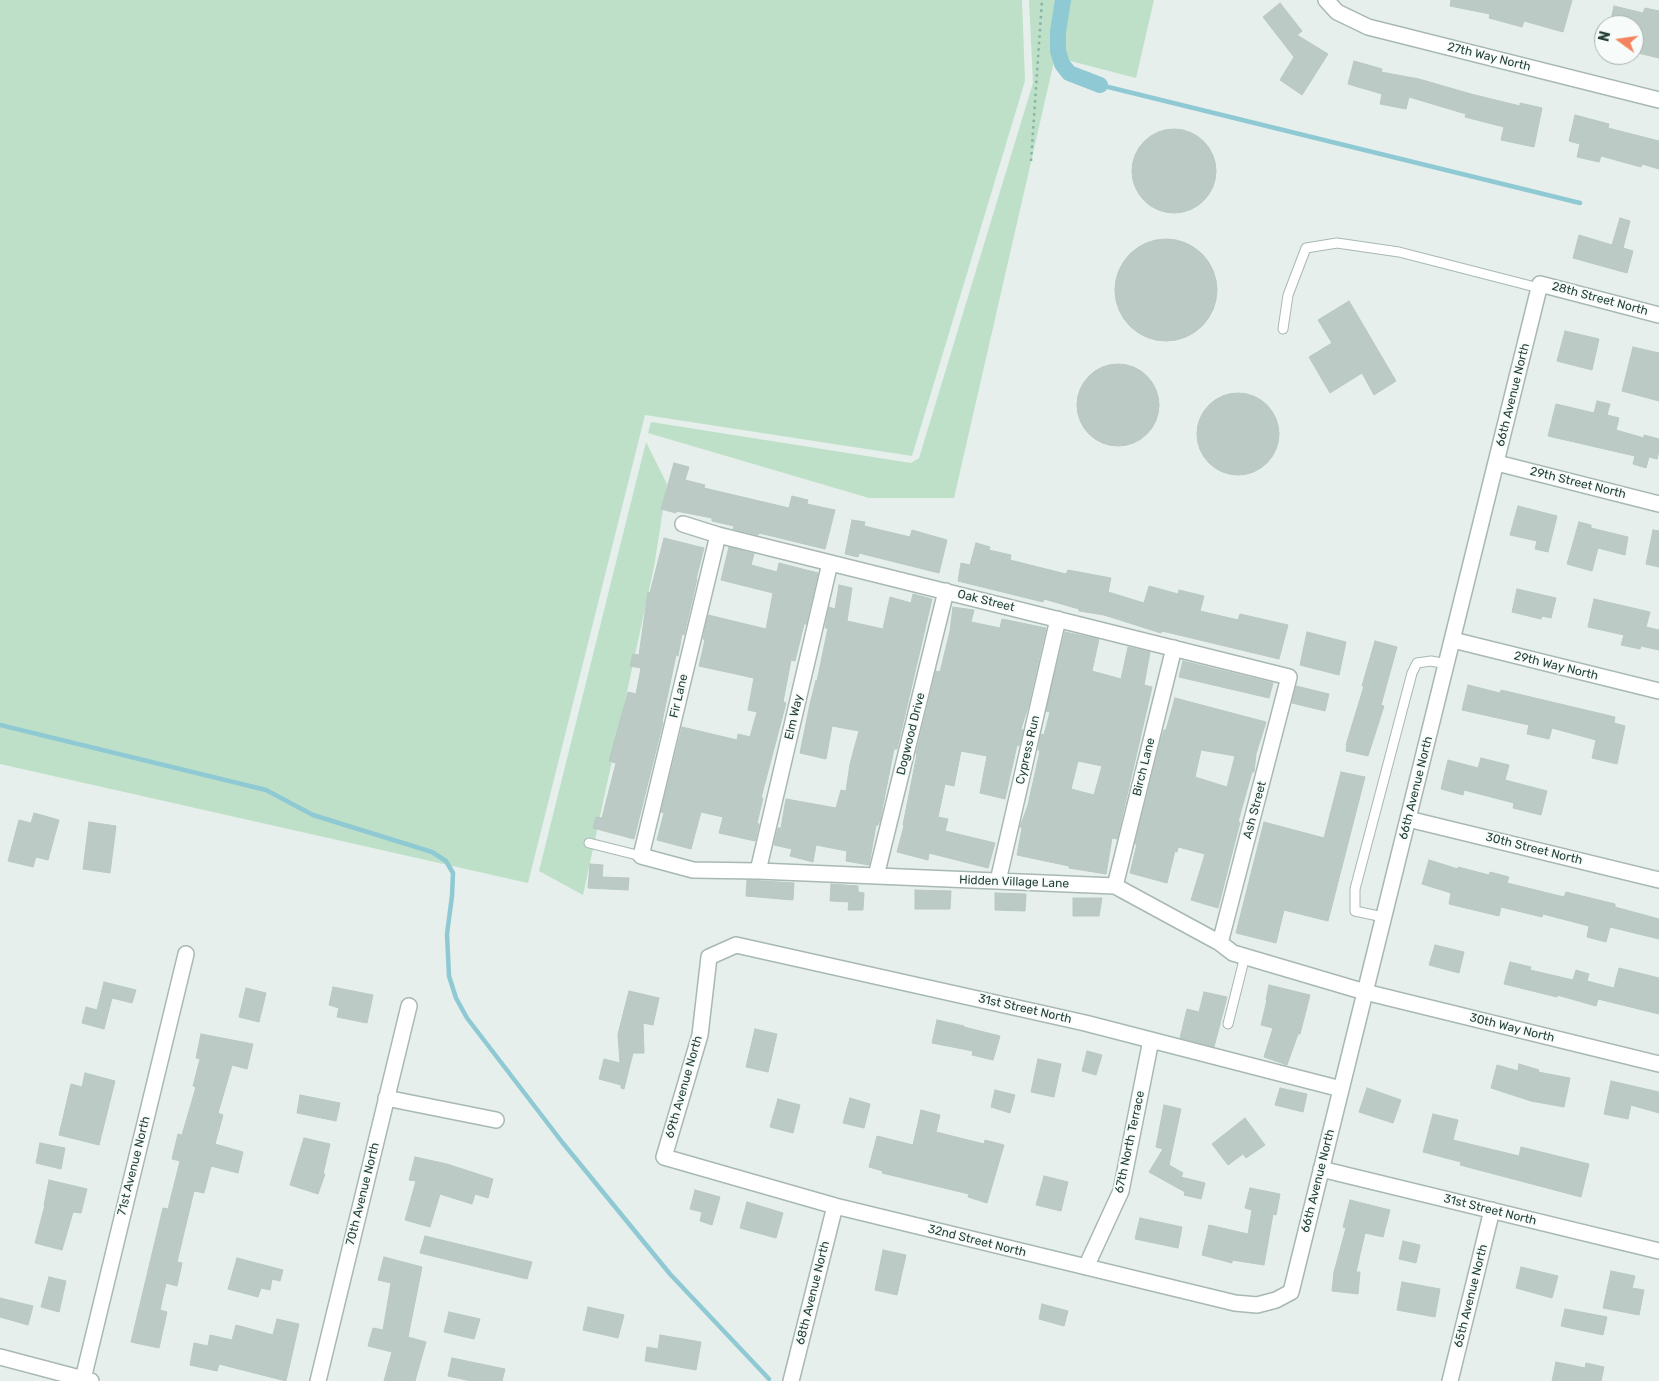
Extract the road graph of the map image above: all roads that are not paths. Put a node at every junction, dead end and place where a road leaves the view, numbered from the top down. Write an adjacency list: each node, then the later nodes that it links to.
1 (1326, 0): 2 (street, 27th Way North)
2 (1659, 100)
3 (1540, 286): 4 (street, 28th Street North); 5 (lane); 6 (street, 66th Avenue North)
4 (1659, 315)
5 (1283, 329)
6 (1497, 463): 7 (street, 29th Street North); 13 (street, 66th Avenue North)
7 (1659, 504)
8 (683, 524): 9 (street, Oak Street)
9 (718, 535): 10 (street, Oak Street); 20 (street, Fir Lane)
10 (830, 563): 11 (street, Oak Street); 21 (street, Elm Way)
11 (946, 591): 12 (street, Oak Street); 22 (street, Dogwood Drive)
12 (1058, 619): 14 (street, Oak Street); 24 (street, Cypress Run)
13 (1453, 640): 15 (street, 66th Avenue North); 17 (street, 29th Way North)
14 (1174, 648): 16 (street, Oak Street); 25 (street, Birch Lane)
15 (1447, 664): 18 (street, 66th Avenue North); 26 (lane)
16 (1290, 677): 27 (street, Ash Street)
17 (1659, 691)
18 (1408, 819): 23 (street, 30th Street North); 26 (street, 66th Avenue North)
19 (589, 843): 20 (lane)
20 (641, 856): 21 (street, Hidden Village Lane)
21 (758, 871): 22 (street, Hidden Village Lane)
22 (876, 876): 24 (street, Hidden Village Lane)
23 (1659, 880)
24 (998, 881): 25 (street, Hidden Village Lane)
25 (1114, 886): 27 (street, Hidden Village Lane)
26 (1384, 917): 31 (street, 66th Avenue North)
27 (1220, 943): 29 (street, Hidden Village Lane)
28 (186, 954): 47 (street, 71st Avenue North)
29 (1245, 956): 31 (street, Hidden Village Lane); 33 (lane)
30 (709, 957): 34 (street, 31st Street North); 39 (street, 69th Avenue North)
31 (1365, 992): 35 (street, 30th Way North); 36 (street, 66th Avenue North)
32 (410, 1006): 37 (street, 70th Avenue North)
33 (1228, 1024)
34 (1150, 1040): 36 (street, 31st Street North); 44 (street, 67th North Terrace)
35 (1659, 1064)
36 (1341, 1089): 40 (street, 66th Avenue North)
37 (386, 1098): 38 (street); 48 (street, 70th Avenue North)
38 (496, 1120)
39 (664, 1157): 41 (street, 32nd Street North)
40 (1321, 1169): 42 (street, 31st Street North); 45 (street, 66th Avenue North)
41 (835, 1206): 44 (street, 32nd Street North); 49 (street, 68th Avenue North)
42 (1492, 1210): 43 (street, 31st Street North); 50 (street, 65th Avenue North)
43 (1659, 1251)
44 (1086, 1267): 45 (street, 32nd Street North)
45 (1291, 1292)
46 (0, 1357): 47 (street)
47 (87, 1380)
48 (318, 1381)
49 (791, 1381)
50 (1450, 1381)

